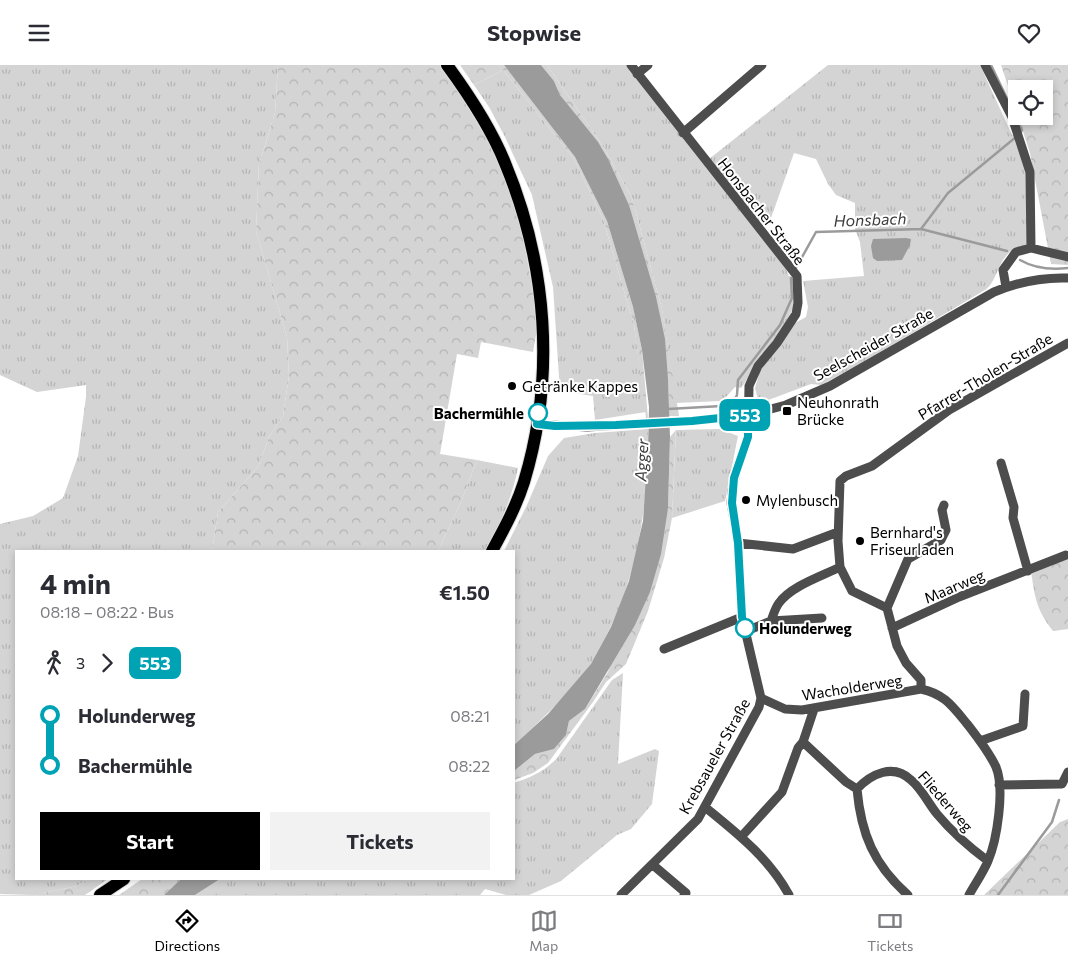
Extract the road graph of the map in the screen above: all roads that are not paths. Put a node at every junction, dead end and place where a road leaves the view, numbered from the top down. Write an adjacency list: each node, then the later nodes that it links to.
1 (447, 65): 14 (main road)
2 (631, 65): 6 (street, Honsbacher Straße)
3 (648, 65): 6 (street)
4 (762, 65): 7 (street)
5 (985, 65): 8 (street)
6 (637, 74): 7 (street, Honsbacher Straße)
7 (683, 133): 13 (street, Honsbacher Straße)
8 (1031, 249): 9 (street); 11 (street)
9 (1068, 257)
10 (1068, 278): 11 (street, Seelscheider Straße)
11 (1006, 287): 13 (street, Seelscheider Straße)
12 (1068, 343): 17 (street, Pfarrer-Tholen-Straße)
13 (748, 415): 14 (street, Seelscheider Straße); 18 (street, Krebsaueler Straße)
14 (537, 424): 19 (main road)
15 (1002, 463): 22 (street)
16 (944, 505): 23 (street)
17 (838, 532): 18 (street); 21 (street)
18 (738, 543): 24 (street, Krebsaueler Straße)
19 (493, 550)
20 (1066, 555): 22 (street, Maarweg)
21 (840, 567): 23 (street); 26 (street)
22 (1028, 571): 27 (street, Maarweg)
23 (887, 608): 27 (street)
24 (742, 617): 28 (street, Krebsaueler Straße); 29 (street)
25 (822, 618): 26 (street)
26 (771, 621): 28 (street)
27 (892, 629): 30 (street)
28 (746, 631): 32 (street, Krebsaueler Straße)
29 (664, 649)
30 (921, 689): 33 (street, Wacholderweg); 34 (street)
31 (1025, 693): 34 (street)
32 (761, 699): 33 (street, Wacholderweg); 39 (street, Krebsaueler Straße)
33 (814, 709): 35 (street)
34 (980, 741): 37 (street)
35 (803, 742): 38 (street); 40 (street)
36 (1068, 772): 37 (street)
37 (999, 785): 41 (street)
38 (857, 789): 41 (street, Fliederweg); 48 (street)
39 (705, 807): 40 (street); 42 (street, Krebsaueler Straße)
40 (741, 837): 47 (street)
41 (988, 861): 49 (street)
42 (653, 865): 45 (street, Krebsaueler Straße); 46 (street)
43 (122, 880): 44 (main road)
44 (100, 895)
45 (621, 895)
46 (684, 895)
47 (789, 895)
48 (908, 895)
49 (969, 895)

